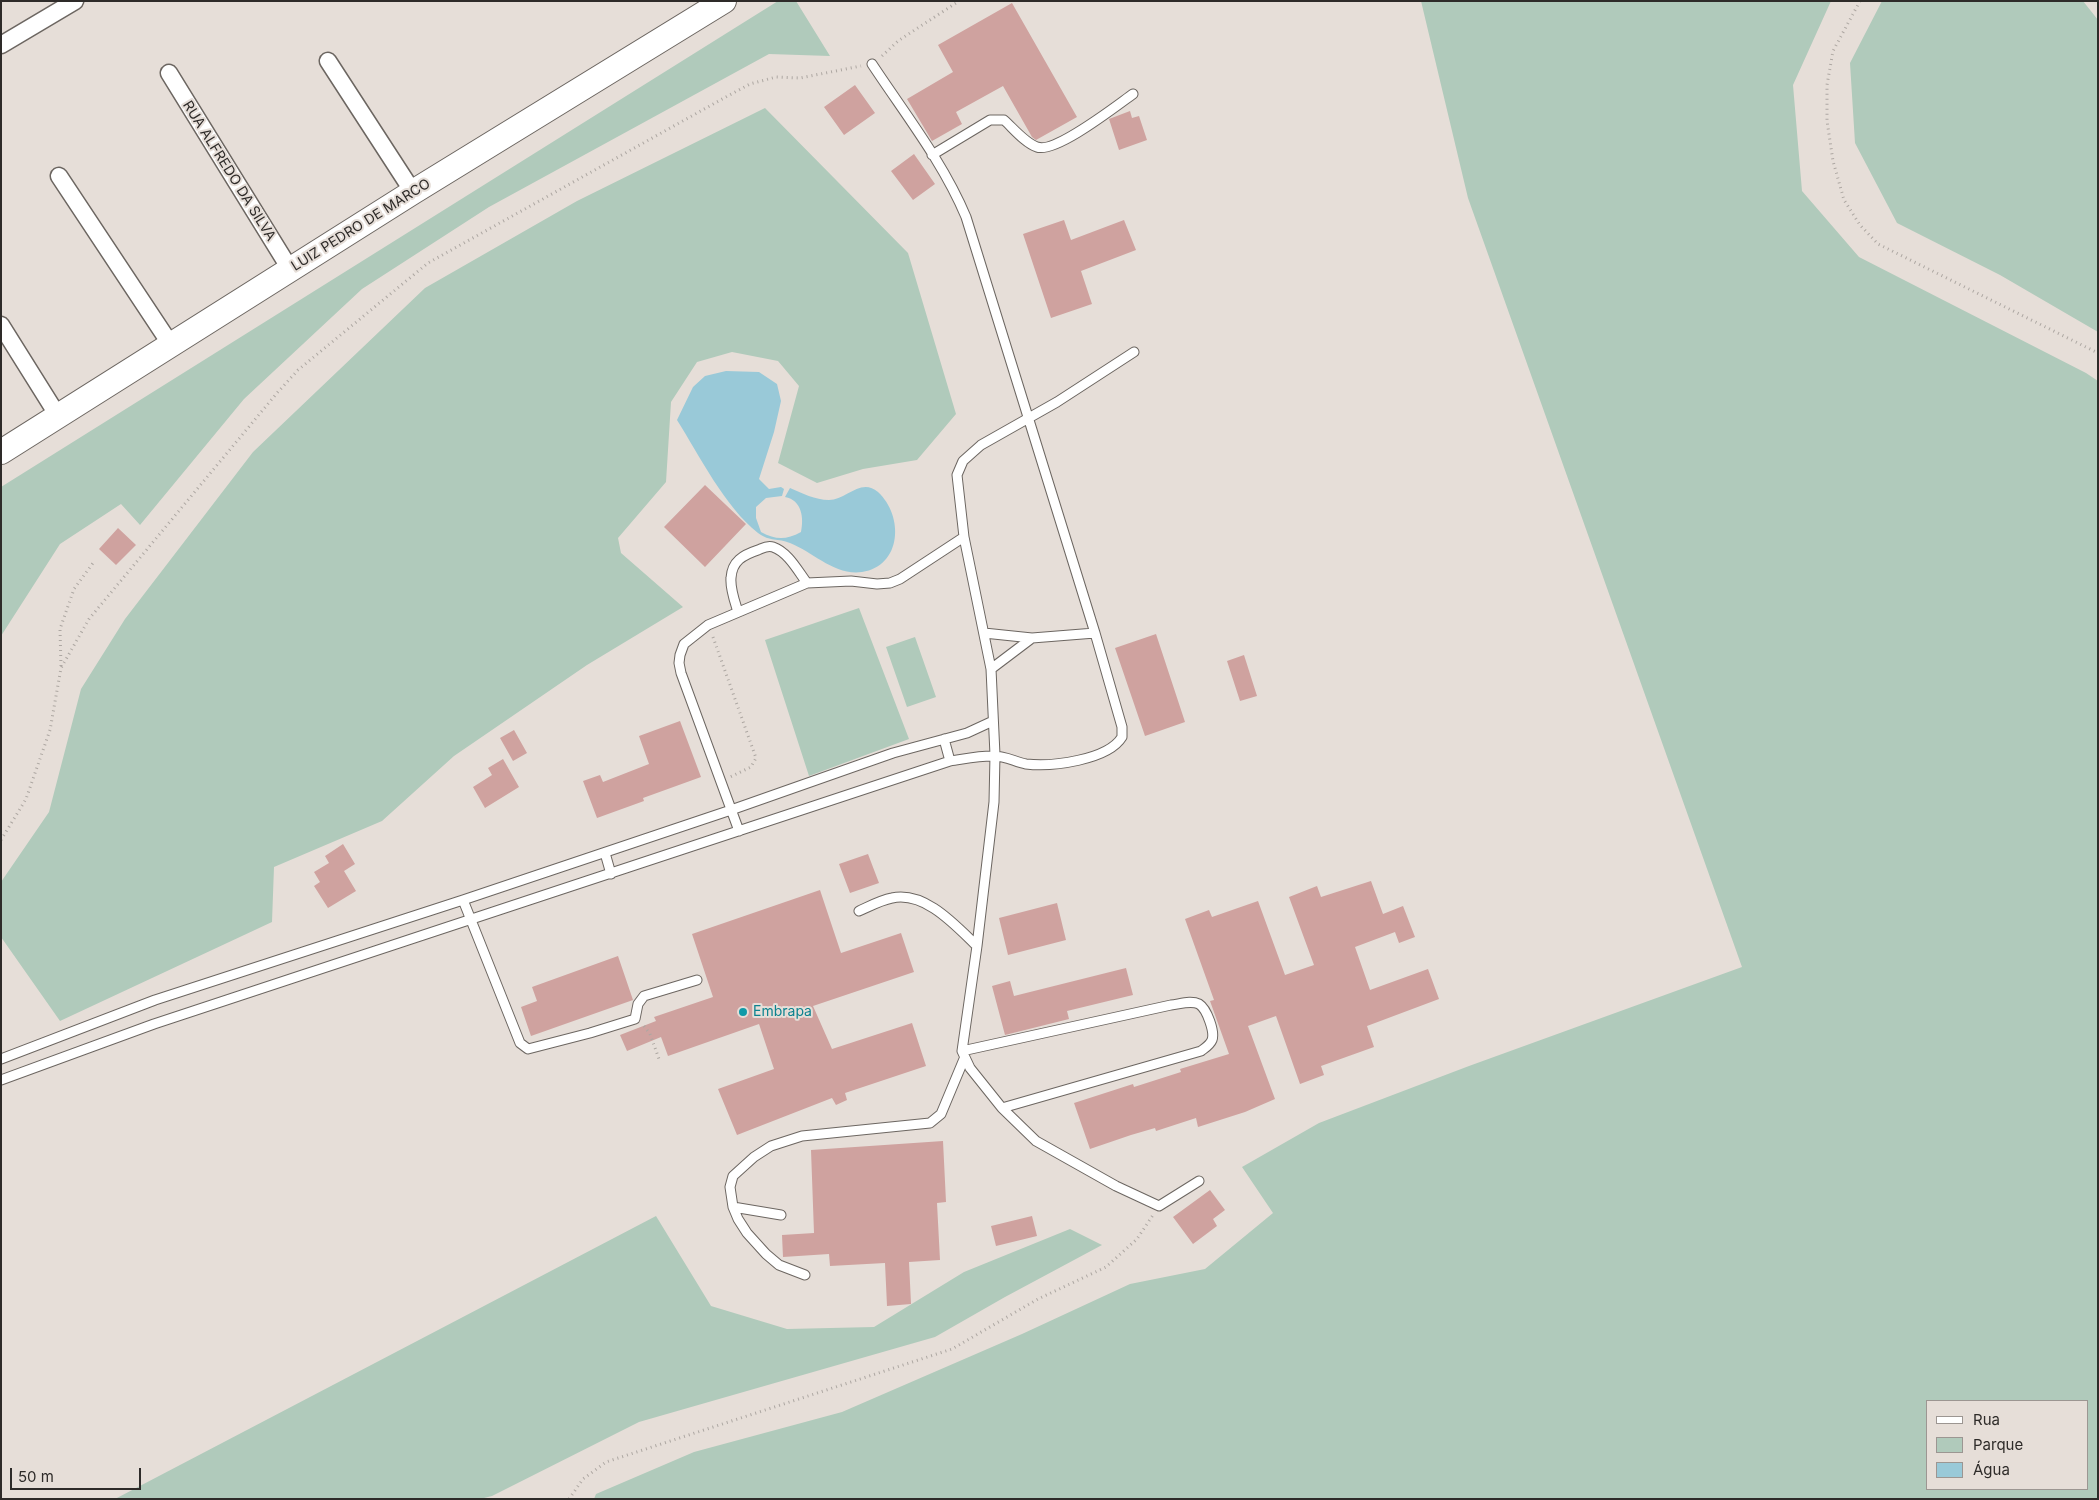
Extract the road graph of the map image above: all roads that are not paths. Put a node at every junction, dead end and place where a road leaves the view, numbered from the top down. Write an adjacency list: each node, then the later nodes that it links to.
1 (75, 1): 3 (street)
2 (724, 1): 10 (main road, LUIZ PEDRO DE MARCO)
3 (1, 45)
4 (328, 61): 10 (street)
5 (872, 64): 8 (lane)
6 (169, 73): 11 (street, RUA ALFREDO DA SILVA)
7 (1133, 94): 8 (lane)
8 (932, 155): 16 (lane)
9 (60, 176): 13 (street)
10 (412, 192): 11 (main road, LUIZ PEDRO DE MARCO)
11 (290, 270): 13 (main road, LUIZ PEDRO DE MARCO)
12 (1, 325): 15 (street)
13 (171, 345): 15 (main road, LUIZ PEDRO DE MARCO)
14 (1134, 352): 16 (lane)
15 (58, 416): 17 (main road, LUIZ PEDRO DE MARCO)
16 (1028, 417): 18 (lane); 22 (lane)
17 (3, 446)
18 (964, 537): 19 (lane); 21 (lane)
19 (807, 584): 20 (lane); 20 (lane)
20 (738, 612): 29 (lane)
21 (984, 633): 23 (lane); 24 (lane)
22 (1095, 633): 23 (lane); 27 (lane)
23 (1032, 638): 24 (lane)
24 (991, 669): 25 (lane)
25 (993, 721): 26 (lane); 27 (lane)
26 (944, 739): 28 (lane); 29 (lane)
27 (995, 756): 28 (lane); 36 (lane)
28 (950, 761): 30 (lane)
29 (731, 810): 30 (lane); 31 (lane)
30 (739, 831): 32 (lane)
31 (605, 853): 32 (lane); 33 (lane)
32 (612, 874): 35 (lane)
33 (464, 900): 35 (lane); 39 (lane)
34 (859, 911): 36 (lane)
35 (472, 921): 37 (lane); 40 (lane)
36 (977, 946): 38 (lane)
37 (697, 980)
38 (963, 1055): 41 (lane); 41 (lane); 43 (lane)
39 (1, 1059)
40 (1, 1080)
41 (1002, 1108): 42 (lane)
42 (1199, 1181)
43 (733, 1207): 44 (lane); 45 (lane)
44 (781, 1214)
45 (806, 1275)

